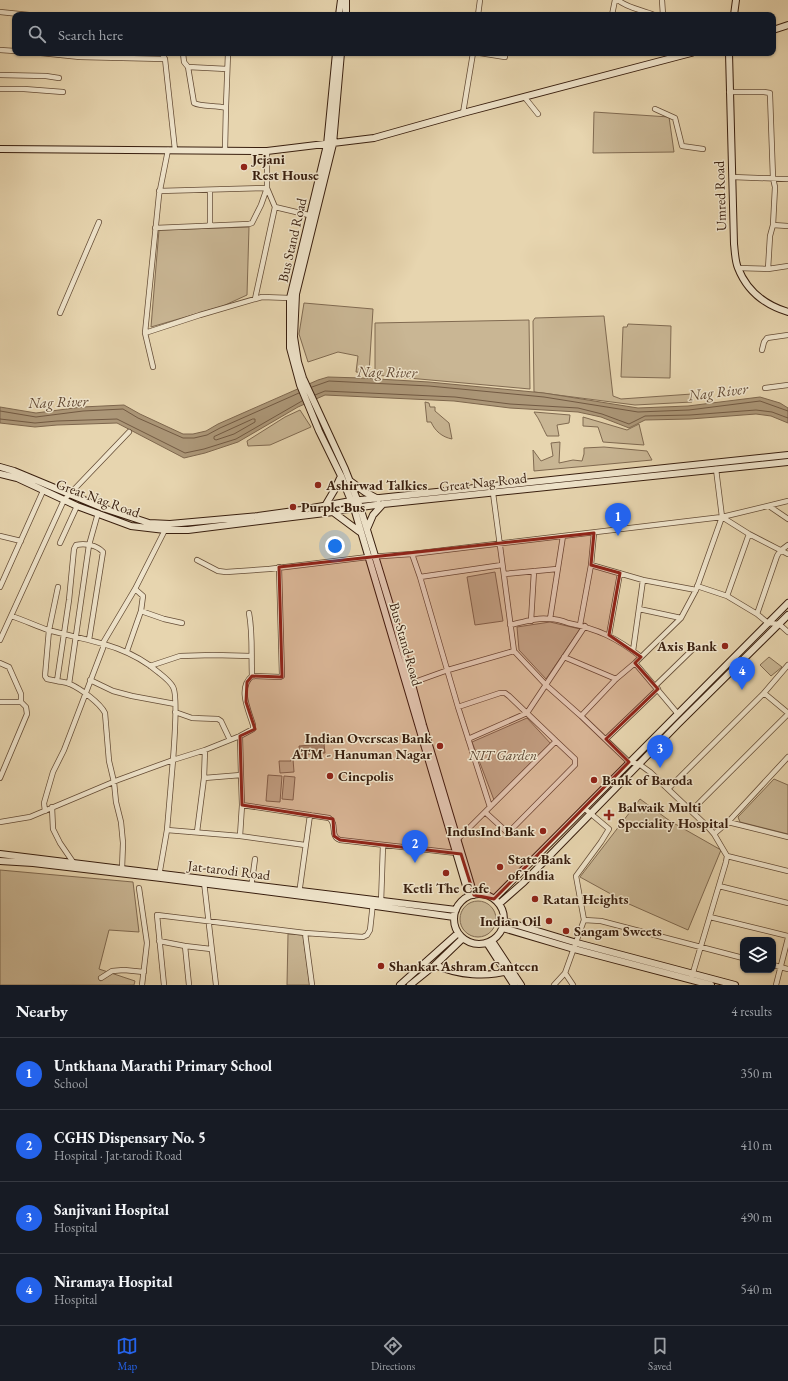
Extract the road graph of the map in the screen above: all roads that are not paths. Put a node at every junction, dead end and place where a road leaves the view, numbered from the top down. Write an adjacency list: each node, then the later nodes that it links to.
1 (341, 0): 9 (main road)
2 (346, 0): 10 (main road)
3 (480, 0): 11 (street)
4 (615, 0): 12 (street)
5 (618, 0): 13 (street)
6 (662, 0): 14 (street)
7 (736, 0): 15 (main road)
8 (0, 12): 16 (street)
9 (339, 12)
10 (346, 12)
11 (478, 12)
12 (613, 12)
13 (648, 12)
14 (663, 12)
15 (734, 12)
16 (12, 13)
17 (788, 25): 18 (main road)
18 (776, 29)
19 (0, 50): 20 (street)
20 (12, 51)
21 (70, 56): 32 (street)
22 (164, 56): 32 (street)
23 (183, 56): 33 (street)
24 (228, 56): 34 (street)
25 (336, 56): 45 (main road, Bus Stand Road)
26 (341, 56): 45 (main road)
27 (472, 56): 43 (street)
28 (499, 56): 31 (street)
29 (680, 56): 43 (main road)
30 (729, 56): 39 (main road, Umred Road)
31 (505, 57)
32 (165, 59): 49 (street)
33 (188, 67): 34 (street); 41 (street)
34 (227, 69): 41 (street)
35 (0, 75): 36 (street)
36 (59, 78)
37 (0, 89): 38 (street)
38 (63, 92)
39 (729, 92): 52 (main road, Umred Road); 53 (street)
40 (526, 99): 44 (street)
41 (226, 108): 50 (street)
42 (655, 109): 47 (street)
43 (463, 113): 45 (main road)
44 (538, 114)
45 (330, 144): 51 (main road); 59 (main road, Bus Stand Road)
46 (0, 149): 48 (main road)
47 (703, 149)
48 (168, 150): 49 (main road); 57 (street)
49 (175, 150): 50 (main road)
50 (225, 150): 51 (main road)
51 (267, 151): 55 (street)
52 (732, 177): 53 (street); 66 (main road, Umred Road)
53 (773, 178): 54 (street); 62 (street)
54 (788, 179)
55 (266, 188): 56 (street); 58 (street); 61 (street)
56 (210, 190): 57 (street); 61 (street)
57 (160, 191): 64 (street)
58 (275, 207): 59 (street); 69 (street)
59 (313, 216): 68 (main road, Bus Stand Road); 76 (main road)
60 (99, 222): 71 (street)
61 (210, 225): 64 (street)
62 (773, 225): 63 (street); 67 (street)
63 (788, 226)
64 (156, 228): 72 (street)
65 (788, 266): 67 (street)
66 (738, 268): 67 (street); 70 (main road, Umred Road)
67 (768, 269)
68 (290, 298): 69 (street); 76 (main road, Bus Stand Road)
69 (255, 299): 72 (street)
70 (788, 312)
71 (60, 313)
72 (146, 333): 75 (street)
73 (788, 335): 74 (street)
74 (762, 350)
75 (153, 367)
76 (303, 383): 79 (main road)
77 (788, 385): 78 (street)
78 (764, 388)
79 (310, 402): 86 (main road, Bus Stand Road); 87 (main road)
80 (129, 432): 89 (street)
81 (788, 455): 91 (main road, Great Nag Road)
82 (788, 462): 84 (main road, Great Nag Road)
83 (0, 467): 89 (main road, Great Nag Road)
84 (716, 469): 90 (main road, Great Nag Road); 101 (street)
85 (0, 474): 88 (main road, Great Nag Road)
86 (340, 476): 94 (main road, Bus Stand Road); 97 (main road)
87 (349, 480): 91 (main road); 94 (main road)
88 (43, 491): 92 (main road, Great Nag Road); 110 (street)
89 (70, 493): 92 (street); 97 (main road, Great Nag Road)
90 (493, 493): 95 (main road, Great Nag Road); 112 (street)
91 (378, 499): 94 (main road, Great Nag Road)
92 (64, 500): 96 (main road, Great Nag Road); 140 (street)
93 (788, 501): 98 (street)
94 (356, 504): 95 (main road, Great Nag Road); 97 (main road, Great Nag Road); 99 (main road, Great Nag Road); 103 (main road); 105 (main road, Bus Stand Road)
95 (384, 504): 103 (main road)
96 (77, 506): 100 (main road, Great Nag Road); 111 (street)
97 (325, 506)
98 (768, 506): 101 (street); 102 (street)
99 (333, 512): 104 (main road, Great Nag Road); 105 (main road)
100 (98, 513): 104 (main road, Great Nag Road); 113 (street)
101 (722, 517): 106 (street); 107 (street); 131 (street)
102 (788, 518)
103 (367, 529): 118 (main road)
104 (165, 530): 132 (street)
105 (360, 532): 118 (main road, Bus Stand Road)
106 (594, 533): 109 (street); 121 (street)
107 (750, 534): 115 (street); 133 (street)
108 (0, 536): 110 (street)
109 (563, 536): 112 (street); 123 (street)
110 (21, 541): 129 (street)
111 (60, 543)
112 (500, 544): 116 (street); 120 (street)
113 (89, 545): 151 (street); 153 (street); 155 (street)
114 (788, 546): 115 (street)
115 (780, 551): 117 (street); 138 (street)
116 (412, 554): 118 (street); 127 (street)
117 (788, 554)
118 (372, 557): 122 (street); 174 (main road, Bus Stand Road)
119 (197, 560): 122 (street)
120 (502, 565): 126 (street); 127 (street)
121 (591, 565): 125 (street); 148 (street)
122 (279, 567): 170 (street)
123 (557, 569): 124 (street); 142 (street)
124 (534, 571): 126 (street); 143 (street)
125 (620, 573): 128 (street); 152 (street)
126 (504, 574): 147 (street)
127 (420, 577): 168 (street)
128 (643, 580): 131 (street); 135 (street)
129 (0, 587)
130 (58, 587): 149 (street)
131 (696, 588): 133 (street); 141 (street)
132 (135, 589): 136 (street); 156 (street)
133 (727, 596): 138 (street)
134 (788, 603): 145 (main road)
135 (639, 610): 141 (street); 160 (street)
136 (141, 611): 144 (street); 158 (street)
137 (249, 613): 161 (street)
138 (757, 614): 145 (street)
139 (788, 615): 146 (main road)
140 (11, 616): 149 (street); 154 (street)
141 (682, 618): 163 (street)
142 (550, 619): 143 (street); 148 (street)
143 (531, 621): 147 (street)
144 (182, 622)
145 (768, 623): 146 (street); 187 (main road)
146 (779, 624): 150 (street); 198 (main road)
147 (510, 625): 159 (street)
148 (582, 626): 152 (street); 162 (street)
149 (49, 630): 151 (street); 173 (street)
150 (788, 632)
151 (64, 633): 153 (street); 173 (street)
152 (609, 635): 160 (street)
153 (76, 636): 155 (street); 175 (street)
154 (0, 640)
155 (89, 640): 156 (street)
156 (103, 643): 158 (street); 172 (street)
157 (692, 650): 177 (street)
158 (127, 651): 166 (street)
159 (514, 651): 168 (street); 176 (street)
160 (633, 651): 163 (street)
161 (251, 656): 166 (street); 170 (street)
162 (564, 657): 171 (street); 176 (street)
163 (641, 657): 165 (street)
164 (0, 663): 181 (street)
165 (635, 663): 171 (street); 177 (street)
166 (150, 666): 182 (street)
167 (788, 666): 169 (street)
168 (448, 670): 174 (street); 183 (street)
169 (786, 673): 178 (street)
170 (252, 676): 189 (street)
171 (616, 679): 188 (street)
172 (90, 680): 179 (street); 182 (street)
173 (57, 681): 175 (street)
174 (409, 683): 220 (main road, Bus Stand Road)
175 (69, 684): 179 (street)
176 (546, 685): 185 (street); 188 (street)
177 (656, 688): 187 (street); 191 (street)
178 (764, 693): 186 (street); 203 (street)
179 (86, 694): 202 (street); 208 (street)
180 (0, 702): 181 (street)
181 (21, 702): 200 (street)
182 (175, 704): 184 (street)
183 (458, 707): 185 (street); 190 (street)
184 (175, 712): 192 (street); 196 (street)
185 (527, 713): 190 (street); 193 (street)
186 (788, 713): 209 (street)
187 (678, 714): 197 (main road)
188 (581, 716): 191 (street)
189 (240, 736): 192 (street); 199 (street)
190 (468, 739): 206 (street)
191 (606, 739): 197 (street)
192 (230, 740): 194 (street)
193 (556, 741): 206 (street); 210 (street)
194 (205, 750): 196 (street); 201 (street)
195 (788, 758): 214 (street)
196 (173, 760): 202 (street); 215 (street)
197 (629, 762): 198 (street); 207 (main road)
198 (639, 764): 203 (street); 211 (main road)
199 (241, 774): 201 (street); 204 (street)
200 (0, 778)
201 (204, 778): 216 (street)
202 (114, 782): 205 (street); 229 (street)
203 (668, 789): 209 (street)
204 (242, 805): 212 (street); 218 (street)
205 (52, 807): 208 (street); 228 (street)
206 (490, 807): 210 (street)
207 (584, 808): 211 (street); 238 (main road)
208 (45, 811): 213 (street)
209 (691, 811): 217 (street)
210 (485, 812): 220 (street)
211 (590, 813): 238 (main road); 245 (street)
212 (310, 815): 221 (street); 222 (street)
213 (0, 822)
214 (728, 822): 217 (street); 219 (street)
215 (166, 830): 216 (street); 231 (street)
216 (198, 832): 218 (street)
217 (714, 834): 225 (street)
218 (240, 836): 221 (street)
219 (788, 837)
220 (455, 842): 223 (main road, Bus Stand Road); 237 (main road)
221 (305, 845): 236 (street)
222 (383, 845): 223 (street); 240 (street)
223 (456, 853): 237 (main road, Bus Stand Road)
224 (0, 854): 228 (main road, Jat-tarodi Road)
225 (727, 856): 230 (street); 233 (street)
226 (255, 859): 234 (street)
227 (0, 861): 231 (main road)
228 (73, 862): 229 (main road, Jat-tarodi Road)
229 (122, 869): 231 (main road, Jat-tarodi Road)
230 (788, 871)
231 (159, 876): 232 (main road, Jat-tarodi Road)
232 (204, 881): 234 (main road, Jat-tarodi Road); 246 (street)
233 (719, 886): 241 (street); 244 (street)
234 (251, 887): 236 (main road, Jat-tarodi Road)
235 (139, 888): 266 (street)
236 (299, 893): 239 (main road, Jat-tarodi Road)
237 (471, 896): 238 (main road); 242 (main road)
238 (497, 901): 247 (main road)
239 (373, 902): 240 (main road, Jat-tarodi Road); 249 (street)
240 (381, 903): 242 (main road, Jat-tarodi Road); 243 (main road)
241 (788, 904)
242 (456, 910): 243 (main road)
243 (454, 916): 250 (main road)
244 (710, 917): 251 (street); 257 (street)
245 (584, 920): 255 (street); 257 (street)
246 (208, 921): 249 (street); 253 (street); 258 (street)
247 (504, 921): 248 (main road); 255 (main road)
248 (503, 928): 254 (main road); 259 (main road)
249 (305, 933): 274 (street)
250 (457, 934): 252 (main road); 275 (main road)
251 (788, 937): 263 (street)
252 (463, 938): 254 (main road); 261 (main road)
253 (159, 941): 256 (street); 271 (street)
254 (489, 942): 265 (main road)
255 (577, 943): 259 (street); 268 (main road)
256 (185, 946): 258 (street); 272 (street)
257 (701, 947): 260 (street); 268 (street)
258 (212, 949): 273 (street)
259 (574, 949): 267 (street); 268 (main road)
260 (740, 957)
261 (435, 965): 265 (main road); 276 (main road)
262 (776, 966): 263 (street)
263 (781, 967): 264 (street); 283 (street)
264 (788, 969)
265 (508, 971): 277 (main road); 278 (main road)
266 (144, 972): 269 (street); 270 (street)
267 (565, 973): 279 (street); 280 (street)
268 (691, 977): 281 (main road); 282 (main road)
269 (101, 978)
270 (142, 985)
271 (164, 985)
272 (190, 985)
273 (216, 985)
274 (312, 985)
275 (400, 985)
276 (410, 985)
277 (514, 985)
278 (521, 985)
279 (554, 985)
280 (573, 985)
281 (711, 985)
282 (735, 985)
283 (776, 985)

